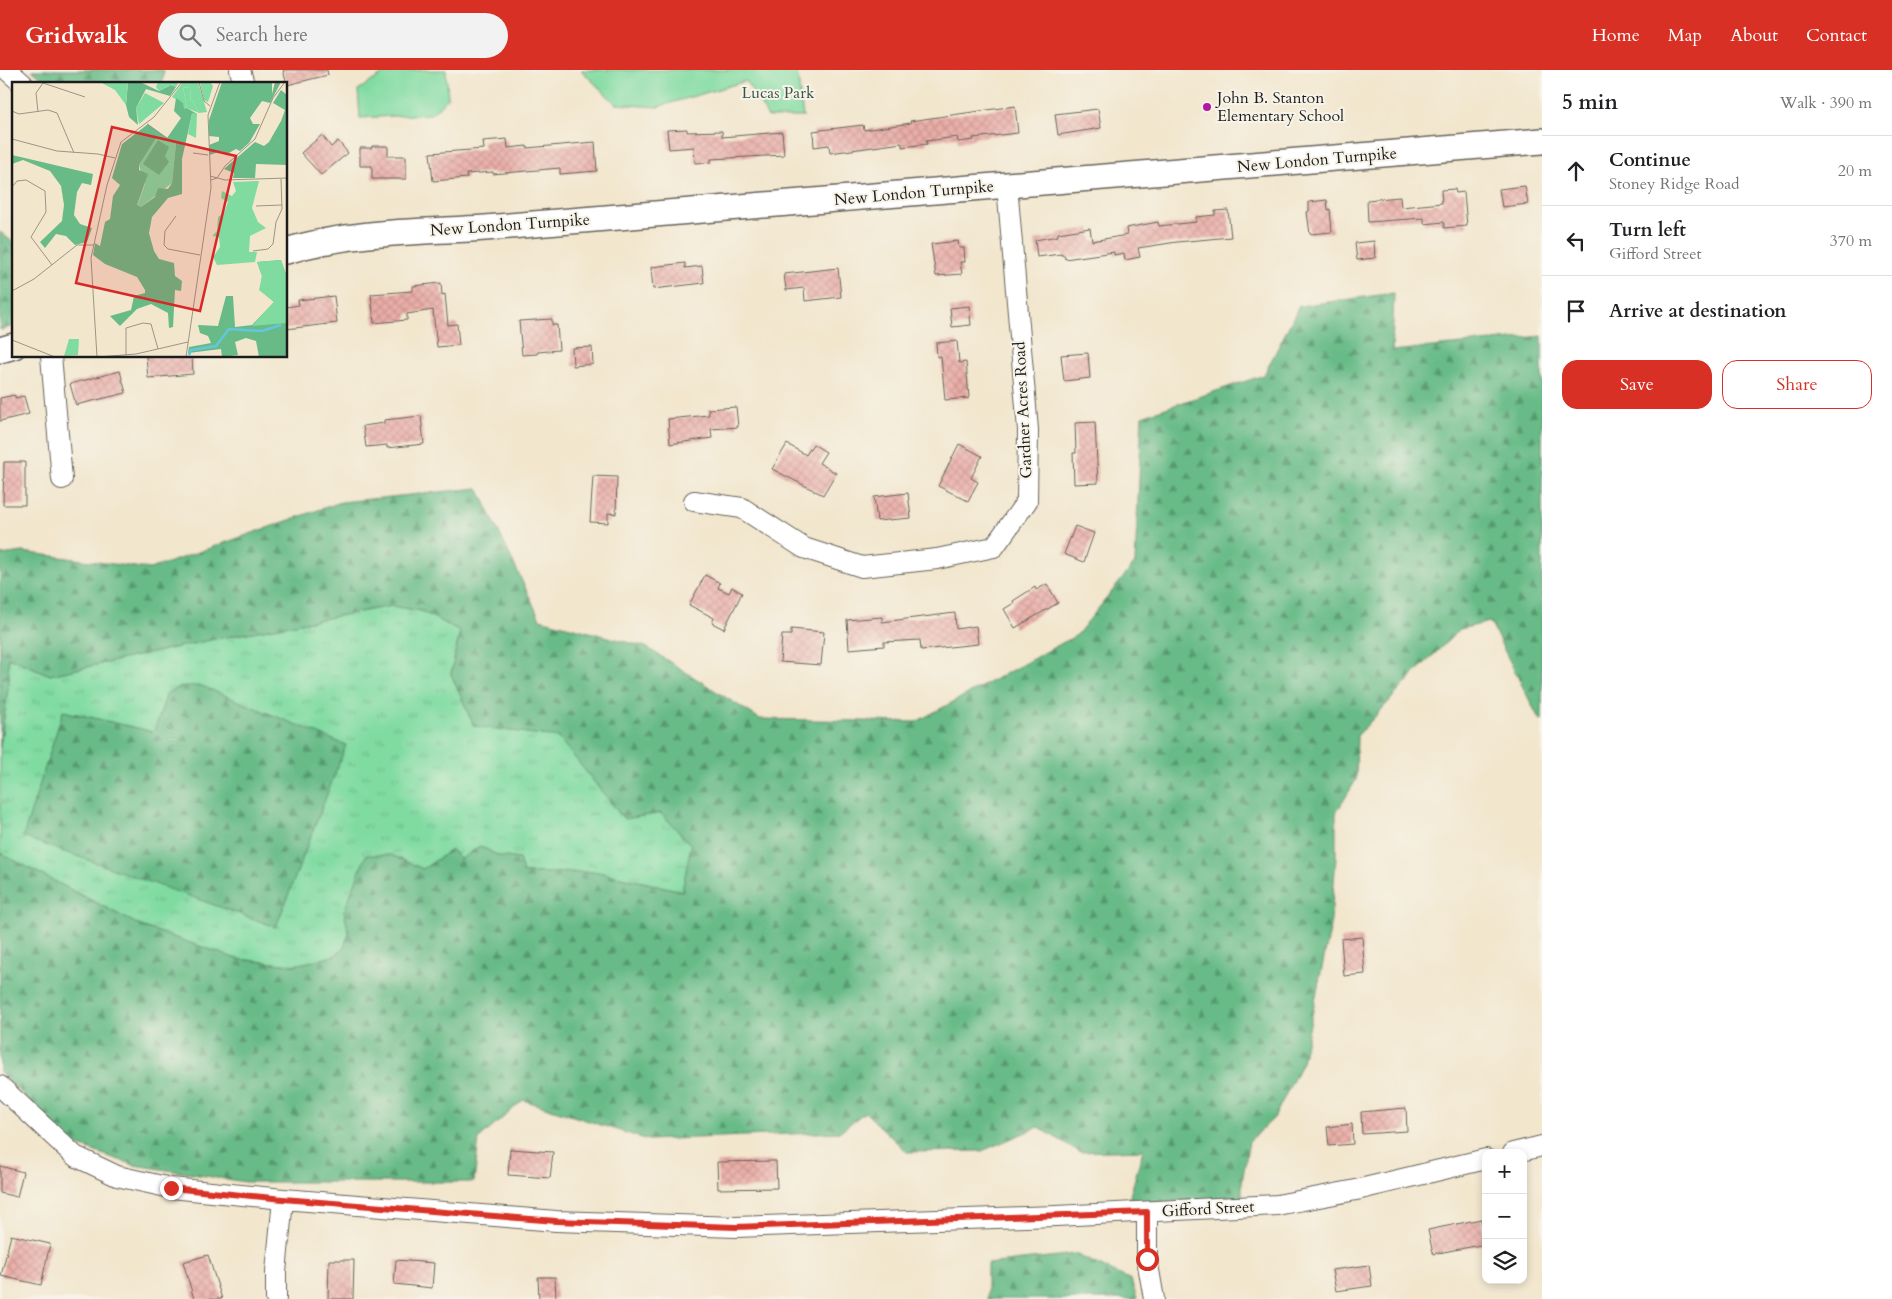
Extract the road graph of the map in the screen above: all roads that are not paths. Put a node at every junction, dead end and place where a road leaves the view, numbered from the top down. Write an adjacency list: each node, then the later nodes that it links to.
1 (6, 70): 2 (street)
2 (21, 82)
3 (1542, 142): 4 (main road, New London Turnpike)
4 (1007, 185): 5 (main road, New London Turnpike); 8 (street, Gardner Acres Road)
5 (288, 249)
6 (51, 358): 7 (street)
7 (62, 478)
8 (694, 501)
9 (0, 1086): 13 (street, Gifford Street)
10 (1542, 1146): 11 (street)
11 (1527, 1150)
12 (1482, 1160): 14 (street, Gifford Street)
13 (283, 1199): 14 (street, Gifford Street); 15 (street)
14 (1147, 1212): 16 (street)
15 (276, 1299)
16 (1154, 1299)

